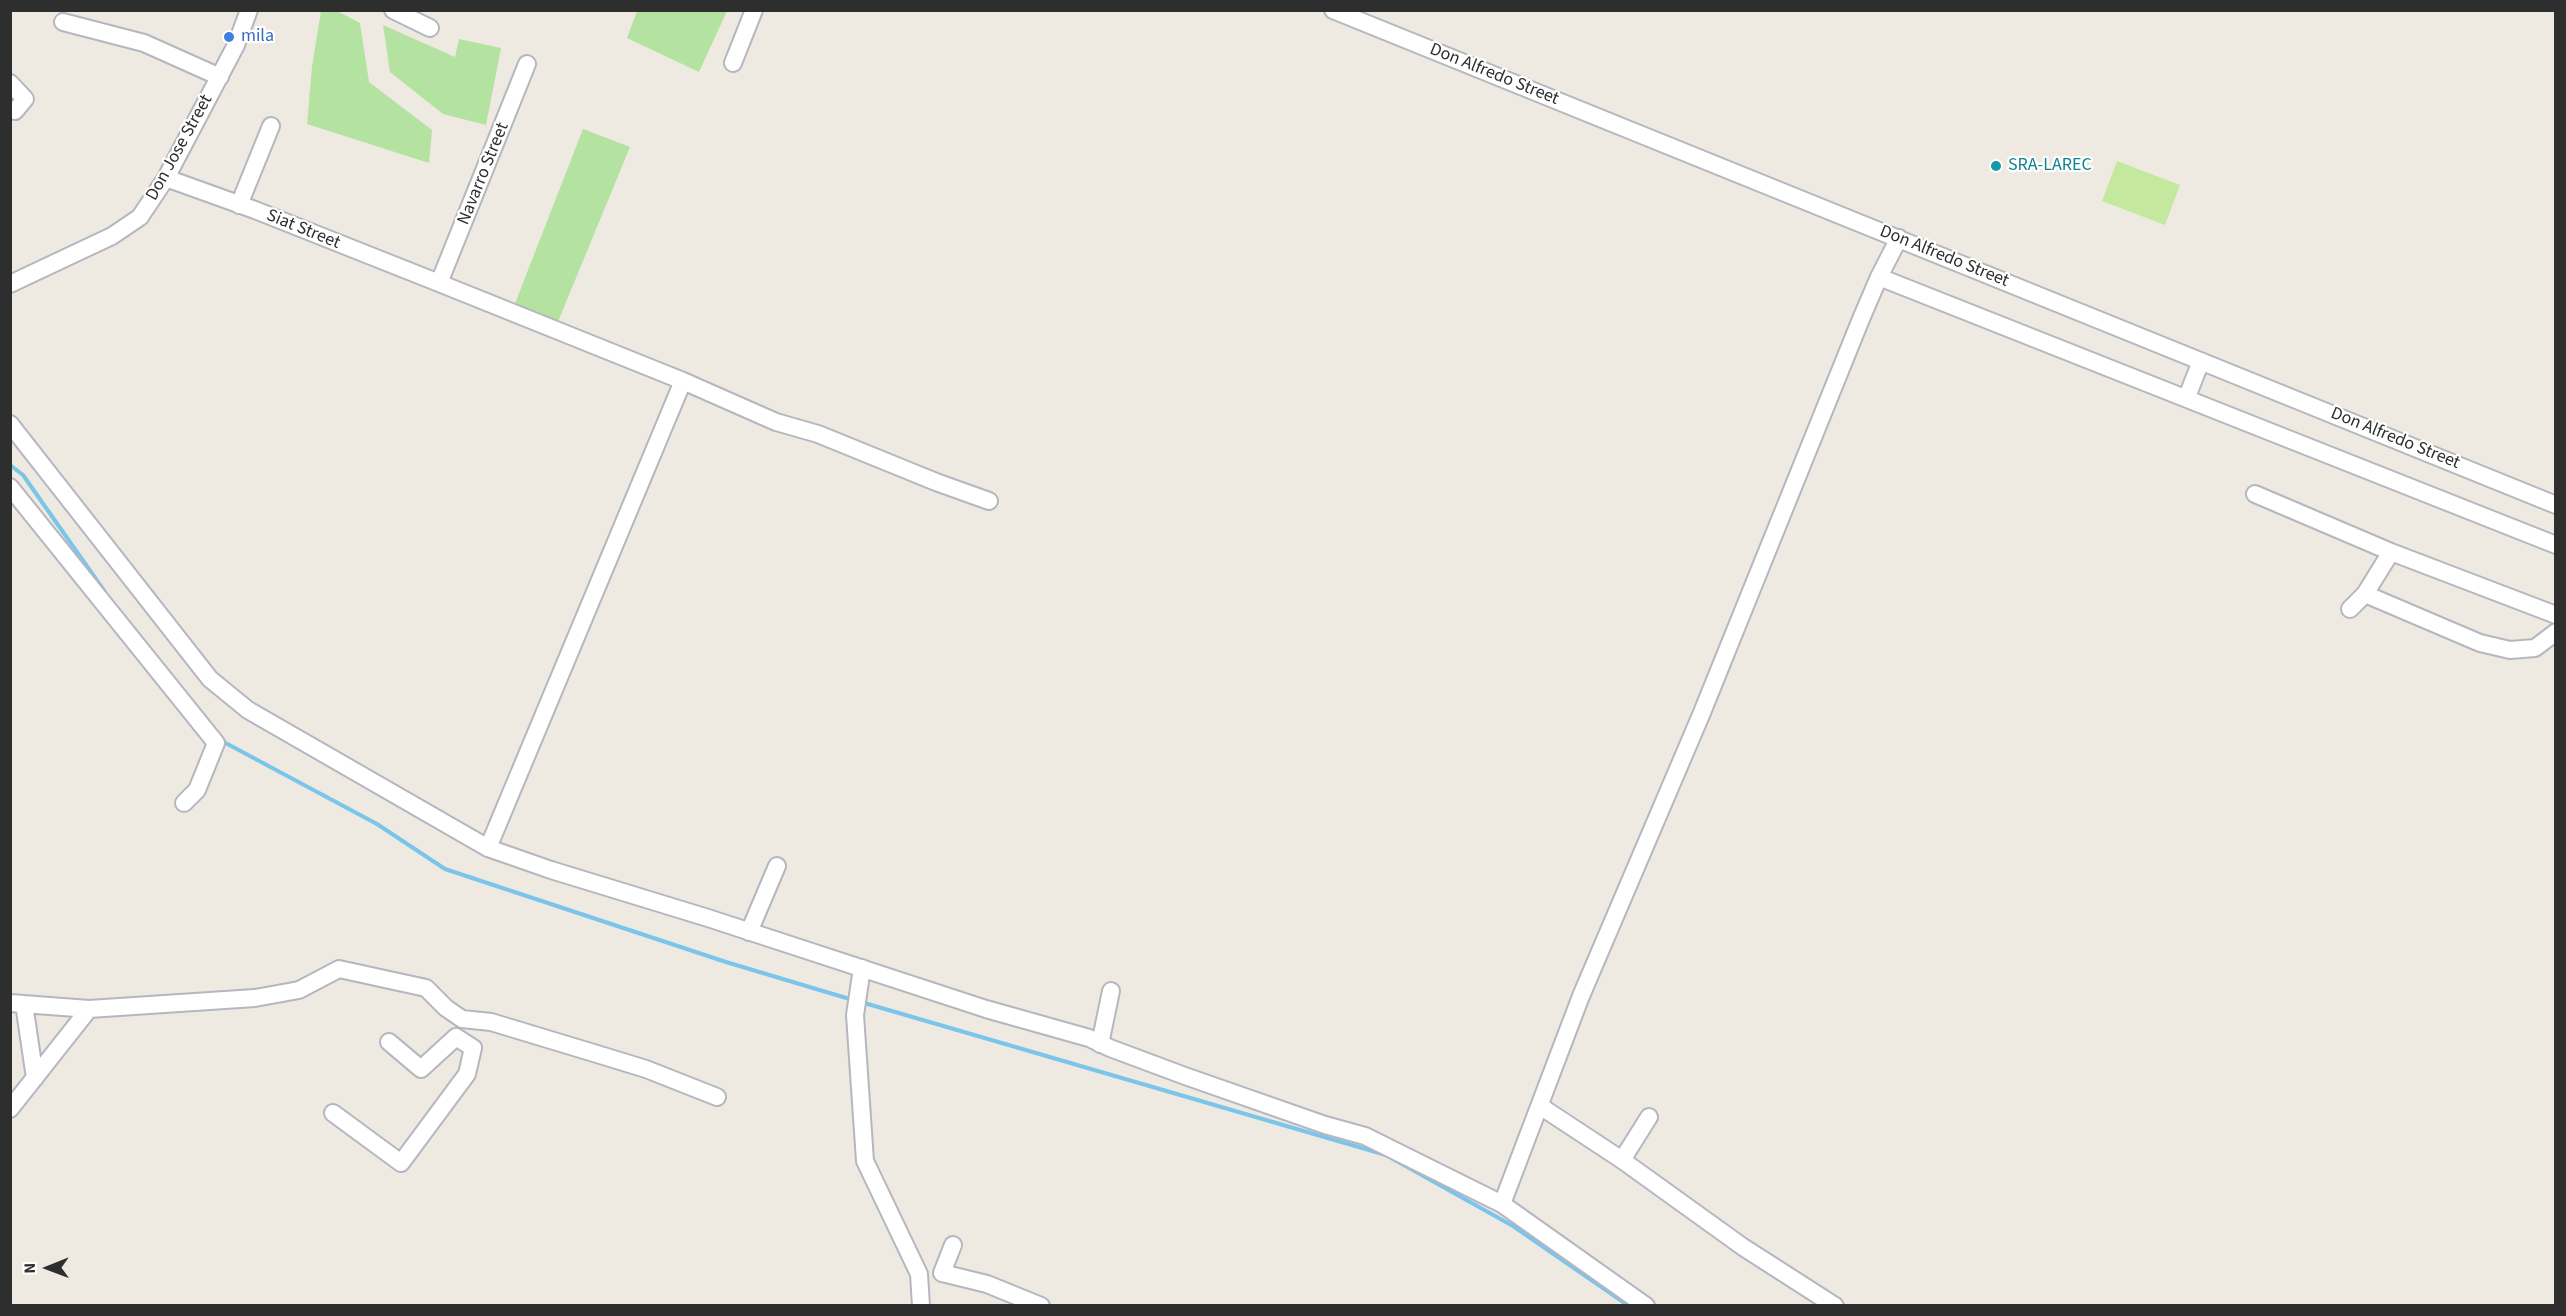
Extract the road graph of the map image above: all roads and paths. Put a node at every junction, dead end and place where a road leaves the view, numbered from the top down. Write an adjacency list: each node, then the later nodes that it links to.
1 (249, 10): 9 (street, Don Jose Street)
2 (393, 10): 6 (street)
3 (754, 10): 7 (street)
4 (1333, 10): 15 (street, Don Alfredo Street)
5 (63, 22): 9 (street)
6 (430, 28)
7 (733, 63)
8 (527, 64): 17 (street, Navarro Street)
9 (220, 77): 13 (street, Don Jose Street)
10 (10, 83): 11 (street)
11 (10, 110)
12 (272, 126): 14 (street)
13 (166, 178): 14 (street, Siat Street); 18 (street, Don Jose Street)
14 (239, 205): 17 (street, Siat Street)
15 (1899, 238): 16 (street); 19 (street, Don Alfredo Street)
16 (1879, 277): 21 (street); 45 (street)
17 (440, 283): 20 (street, Siat Street)
18 (10, 284)
19 (2201, 361): 21 (street); 26 (street, Don Alfredo Street)
20 (683, 381): 25 (street, Siat Street); 34 (street)
21 (2187, 397): 27 (street)
22 (10, 424): 34 (street)
23 (10, 488): 33 (street)
24 (2255, 494): 28 (street)
25 (989, 501)
26 (2556, 505)
27 (2556, 545)
28 (2391, 552): 29 (street); 31 (street)
29 (2365, 594): 30 (street); 32 (street)
30 (2350, 609)
31 (2556, 615)
32 (2556, 632)
33 (184, 803)
34 (488, 848): 36 (street)
35 (777, 866): 36 (street)
36 (749, 932): 37 (street)
37 (862, 973): 42 (street); 52 (street)
38 (1111, 991): 42 (street)
39 (17, 1004): 40 (street); 43 (street)
40 (89, 1009): 43 (street); 44 (street)
41 (389, 1042): 47 (street)
42 (1100, 1044): 50 (street)
43 (35, 1078): 46 (street)
44 (717, 1096)
45 (1540, 1106): 49 (street); 50 (street)
46 (10, 1109)
47 (333, 1113)
48 (1649, 1117): 49 (street)
49 (1622, 1160): 55 (street)
50 (1502, 1204): 54 (street)
51 (953, 1245): 53 (street)
52 (921, 1305)
53 (1041, 1305)
54 (1646, 1305)
55 (1834, 1305)

